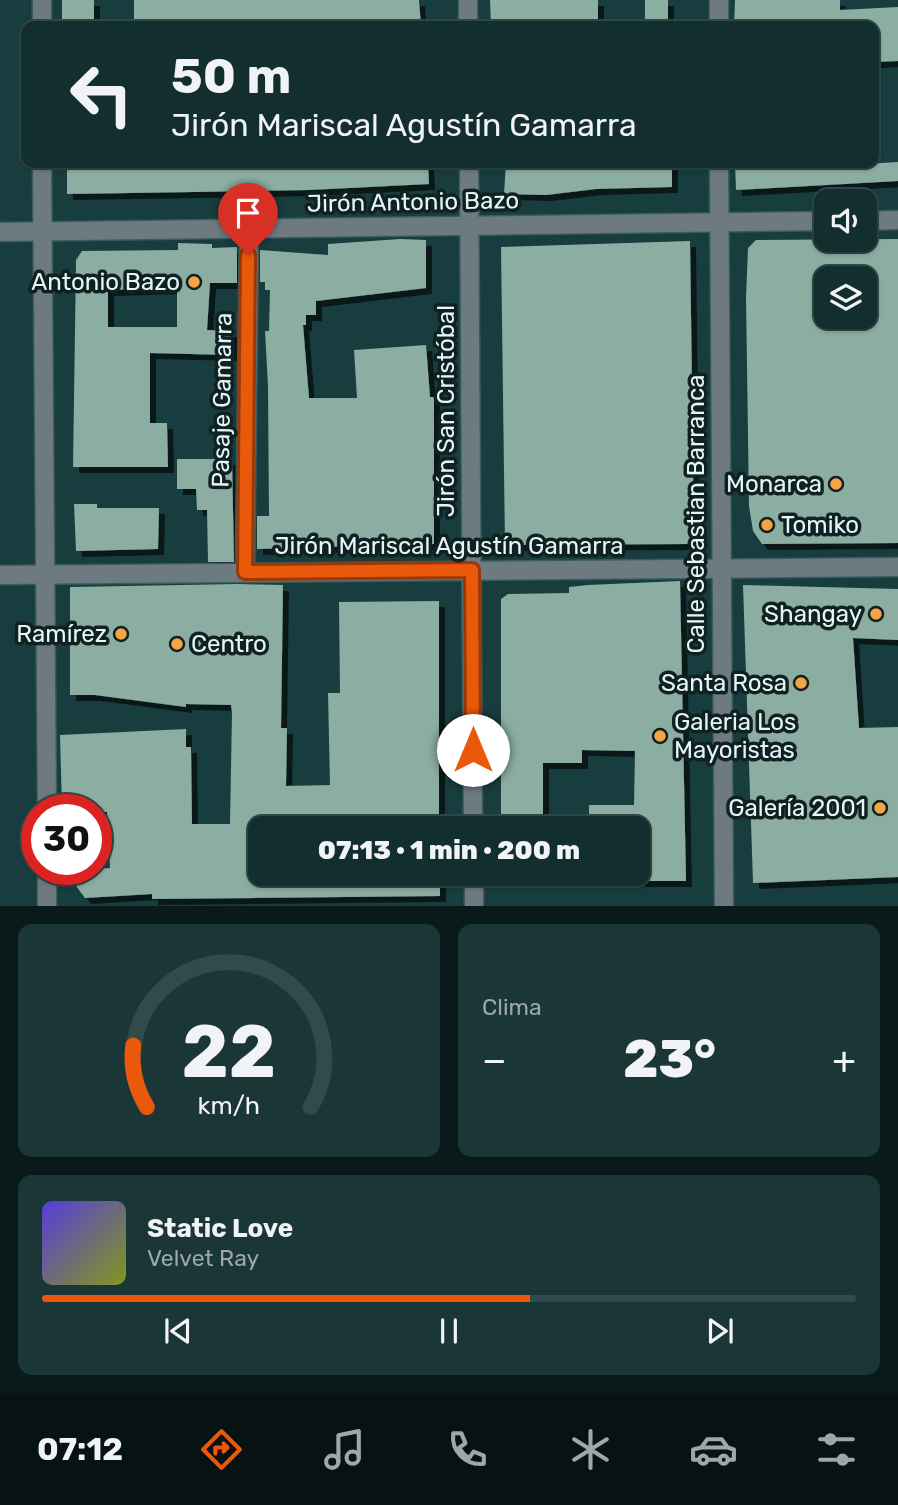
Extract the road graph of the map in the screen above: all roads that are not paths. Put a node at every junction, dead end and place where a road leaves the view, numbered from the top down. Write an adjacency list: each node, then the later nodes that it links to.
1 (42, 0): 4 (street)
2 (468, 0): 5 (street)
3 (719, 0): 6 (street)
4 (42, 21)
5 (468, 21)
6 (719, 21)
7 (42, 168): 16 (street)
8 (469, 168): 14 (street, Jirón San Cristóbal)
9 (719, 168): 13 (street, Calle Sebastian Barranca)
10 (898, 220): 12 (street)
11 (814, 221): 13 (street, Jirón Antonio Bazo)
12 (877, 221)
13 (719, 222): 14 (street, Jirón Antonio Bazo); 19 (street, Calle Sebastian Barranca)
14 (470, 225): 15 (street, Jirón Antonio Bazo); 20 (street, Jirón San Cristóbal)
15 (249, 228): 16 (street, Jirón Antonio Bazo); 21 (street, Pasaje Gamarra)
16 (43, 231): 17 (street, Jirón Antonio Bazo); 22 (street)
17 (0, 232)
18 (898, 567): 19 (street, Jirón Mariscal Agustín Gamarra)
19 (721, 568): 20 (street, Jirón Mariscal Agustín Gamarra); 30 (street, Calle Sebastian Barranca)
20 (472, 570): 21 (street, Jirón Mariscal Agustín Gamarra); 25 (street, Jirón San Cristóbal)
21 (245, 572): 22 (street, Jirón Mariscal Agustín Gamarra)
22 (45, 574): 23 (street, Jirón Mariscal Agustín Gamarra); 24 (street)
23 (0, 575)
24 (47, 794)
25 (473, 816)
26 (47, 885): 28 (street)
27 (474, 886): 29 (street)
28 (47, 906)
29 (474, 906)
30 (724, 906)

